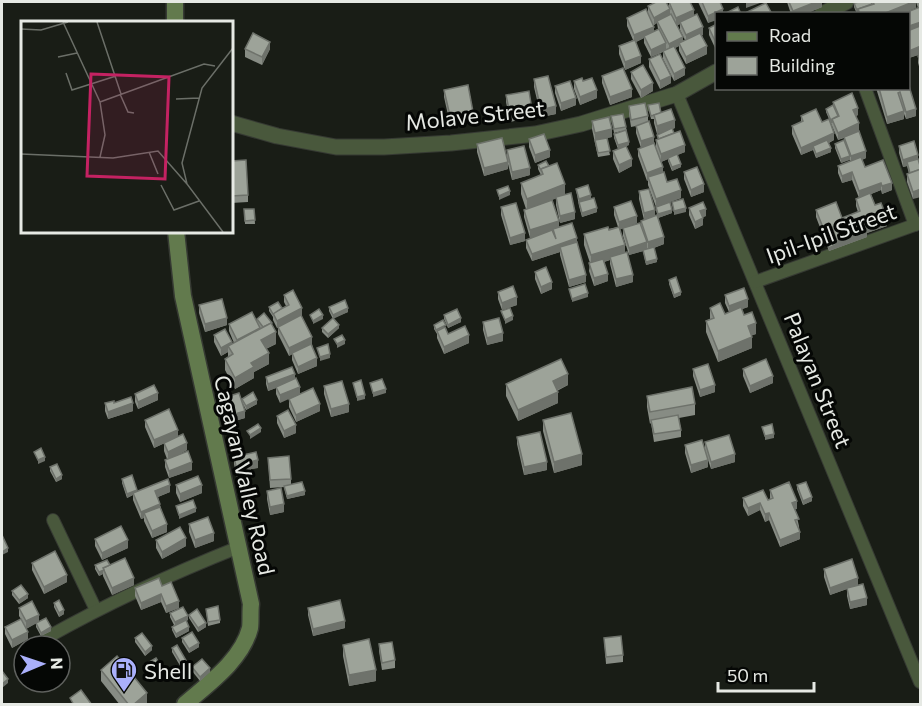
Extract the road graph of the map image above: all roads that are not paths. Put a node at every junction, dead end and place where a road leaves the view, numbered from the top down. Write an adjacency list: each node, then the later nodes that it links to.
1 (176, 2): 2 (main road)
2 (175, 21)
3 (715, 73): 5 (street, Molave Street)
4 (866, 90): 7 (street)
5 (677, 94): 6 (street, Molave Street); 9 (street, Palayan Street)
6 (232, 123)
7 (918, 224): 9 (street, Ipil-Ipil Street)
8 (176, 232): 11 (main road, Cagayan Valley Road)
9 (756, 282): 14 (street, Palayan Street)
10 (53, 520): 12 (street)
11 (239, 547): 12 (street); 15 (main road, Cagayan Valley Road)
12 (96, 610): 13 (street)
13 (53, 634)
14 (921, 682)
15 (185, 705)

